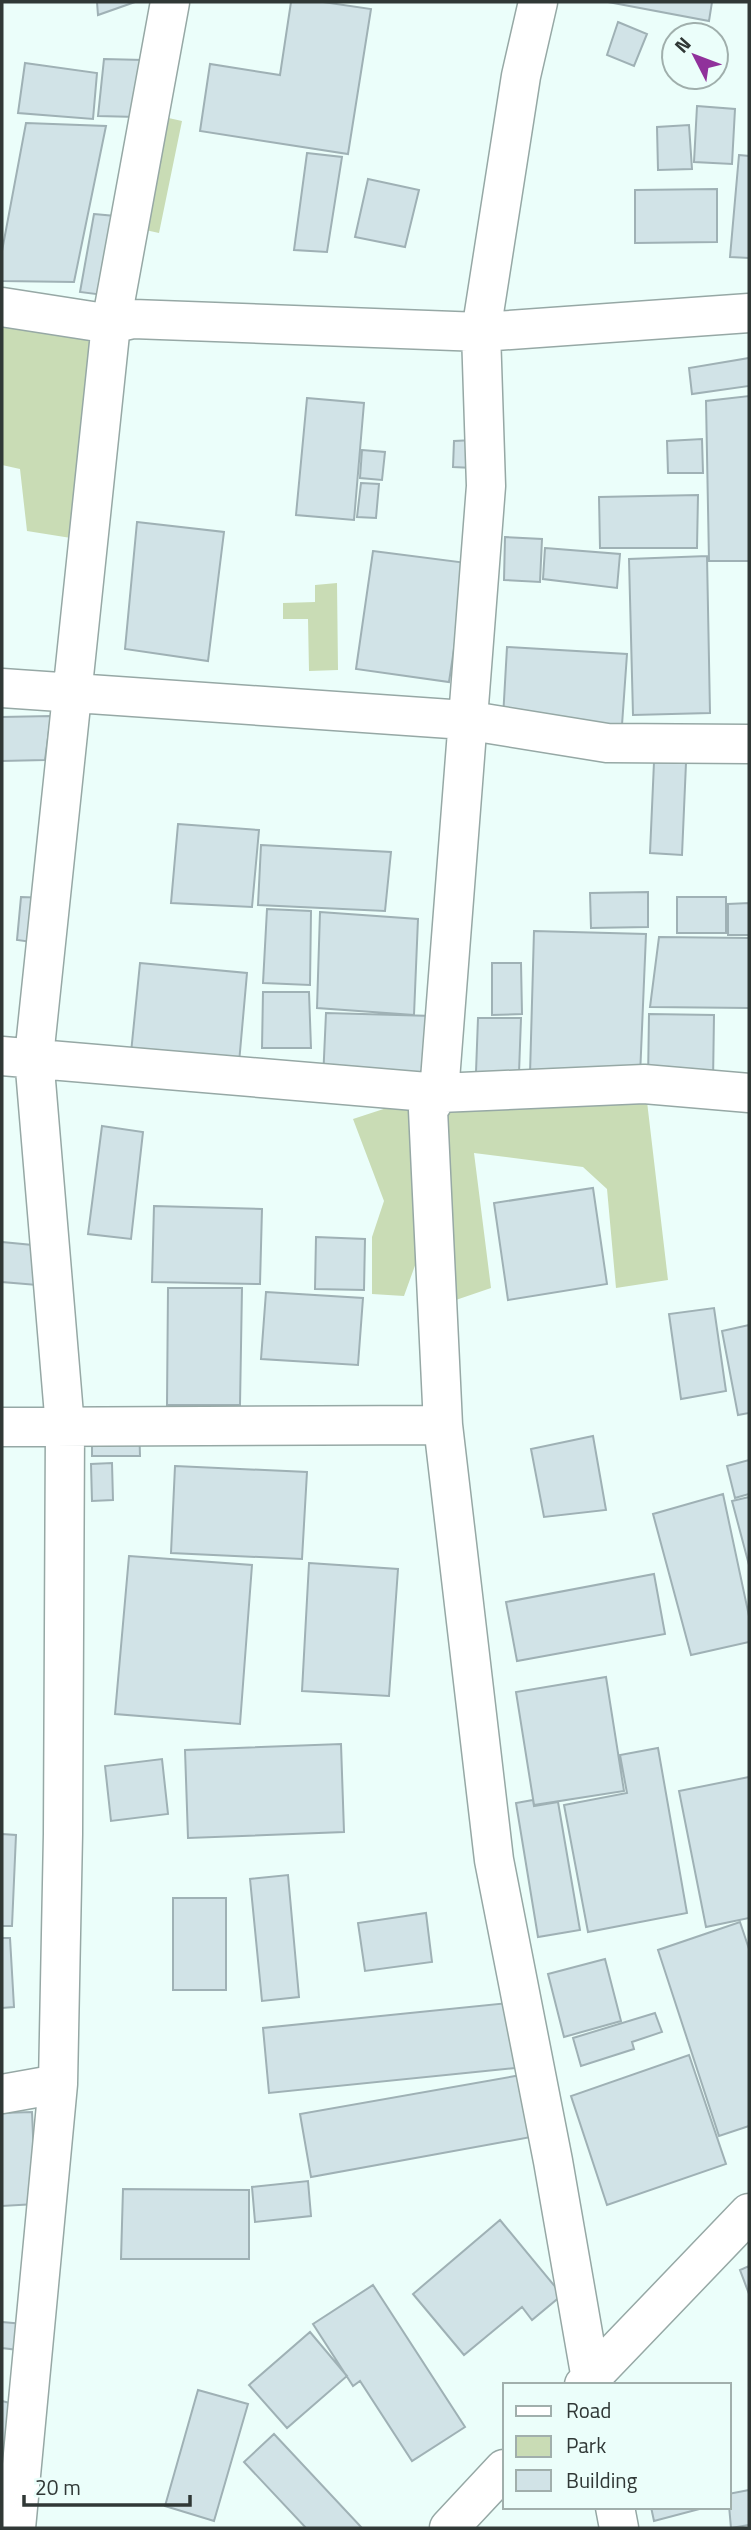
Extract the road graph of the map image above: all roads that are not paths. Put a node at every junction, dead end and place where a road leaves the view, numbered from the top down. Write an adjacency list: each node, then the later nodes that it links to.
1 (170, 2): 5 (street)
2 (538, 2): 6 (street)
3 (2, 307): 5 (street)
4 (749, 313): 6 (street)
5 (111, 324): 6 (street); 8 (street)
6 (481, 332): 9 (street)
7 (2, 688): 8 (street)
8 (72, 693): 9 (street); 11 (street)
9 (465, 720): 10 (street); 12 (street)
10 (749, 744)
11 (18, 1057): 12 (street); 16 (street)
12 (439, 1093): 13 (street); 14 (street)
13 (749, 1093)
14 (443, 1425): 16 (street); 20 (street)
15 (2, 1427): 16 (street)
16 (65, 1427): 17 (street)
17 (58, 2084): 18 (street); 23 (street)
18 (2, 2094)
19 (749, 2213): 20 (street)
20 (589, 2382)
21 (503, 2470): 24 (street)
22 (615, 2509): 25 (street)
23 (16, 2528)
24 (449, 2528)
25 (619, 2528)

